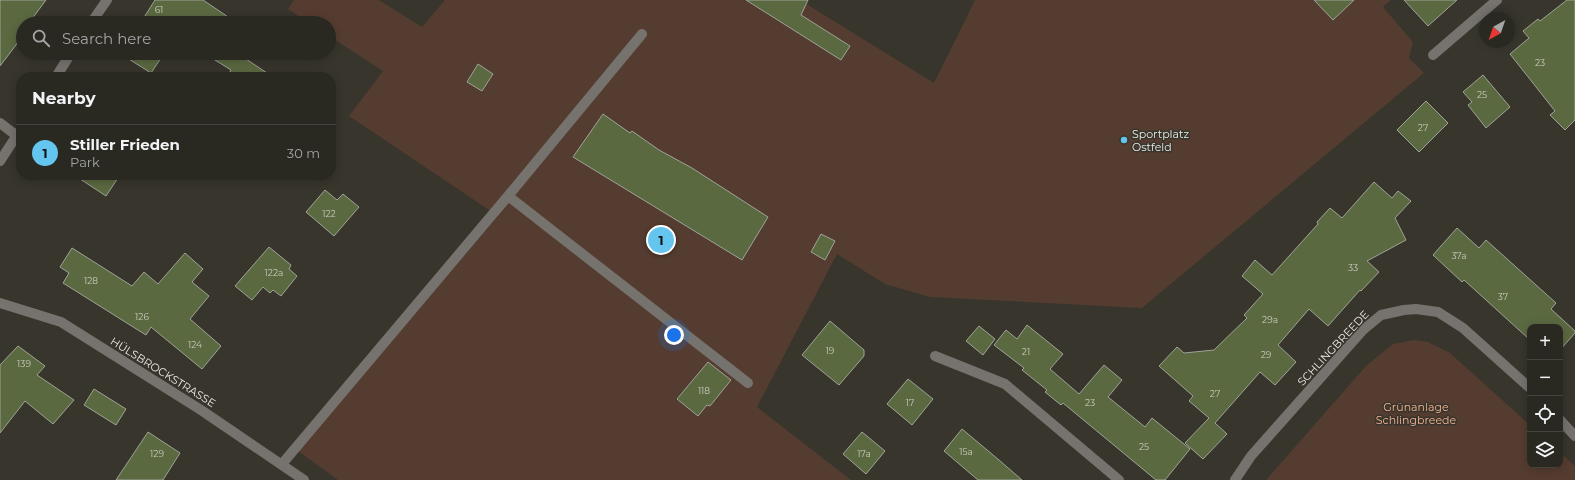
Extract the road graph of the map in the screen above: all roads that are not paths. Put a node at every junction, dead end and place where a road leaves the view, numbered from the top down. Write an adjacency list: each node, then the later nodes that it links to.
1 (107, 0): 3 (street)
2 (1497, 0): 5 (street)
3 (96, 16)
4 (642, 34): 12 (street)
5 (1433, 55)
6 (67, 60): 7 (street)
7 (59, 72)
8 (0, 123): 9 (street)
9 (16, 131)
10 (16, 137): 11 (street)
11 (0, 161)
12 (508, 196): 15 (street); 19 (street)
13 (0, 304): 19 (street, HÜLSBROCKSTRASSE)
14 (935, 356): 21 (street)
15 (748, 383)
16 (1527, 385): 22 (street, SCHLINGBREEDE)
17 (1563, 423): 18 (street)
18 (1575, 436)
19 (282, 464): 20 (street, HÜLSBROCKSTRASSE)
20 (304, 480)
21 (1118, 480)
22 (1235, 480)

